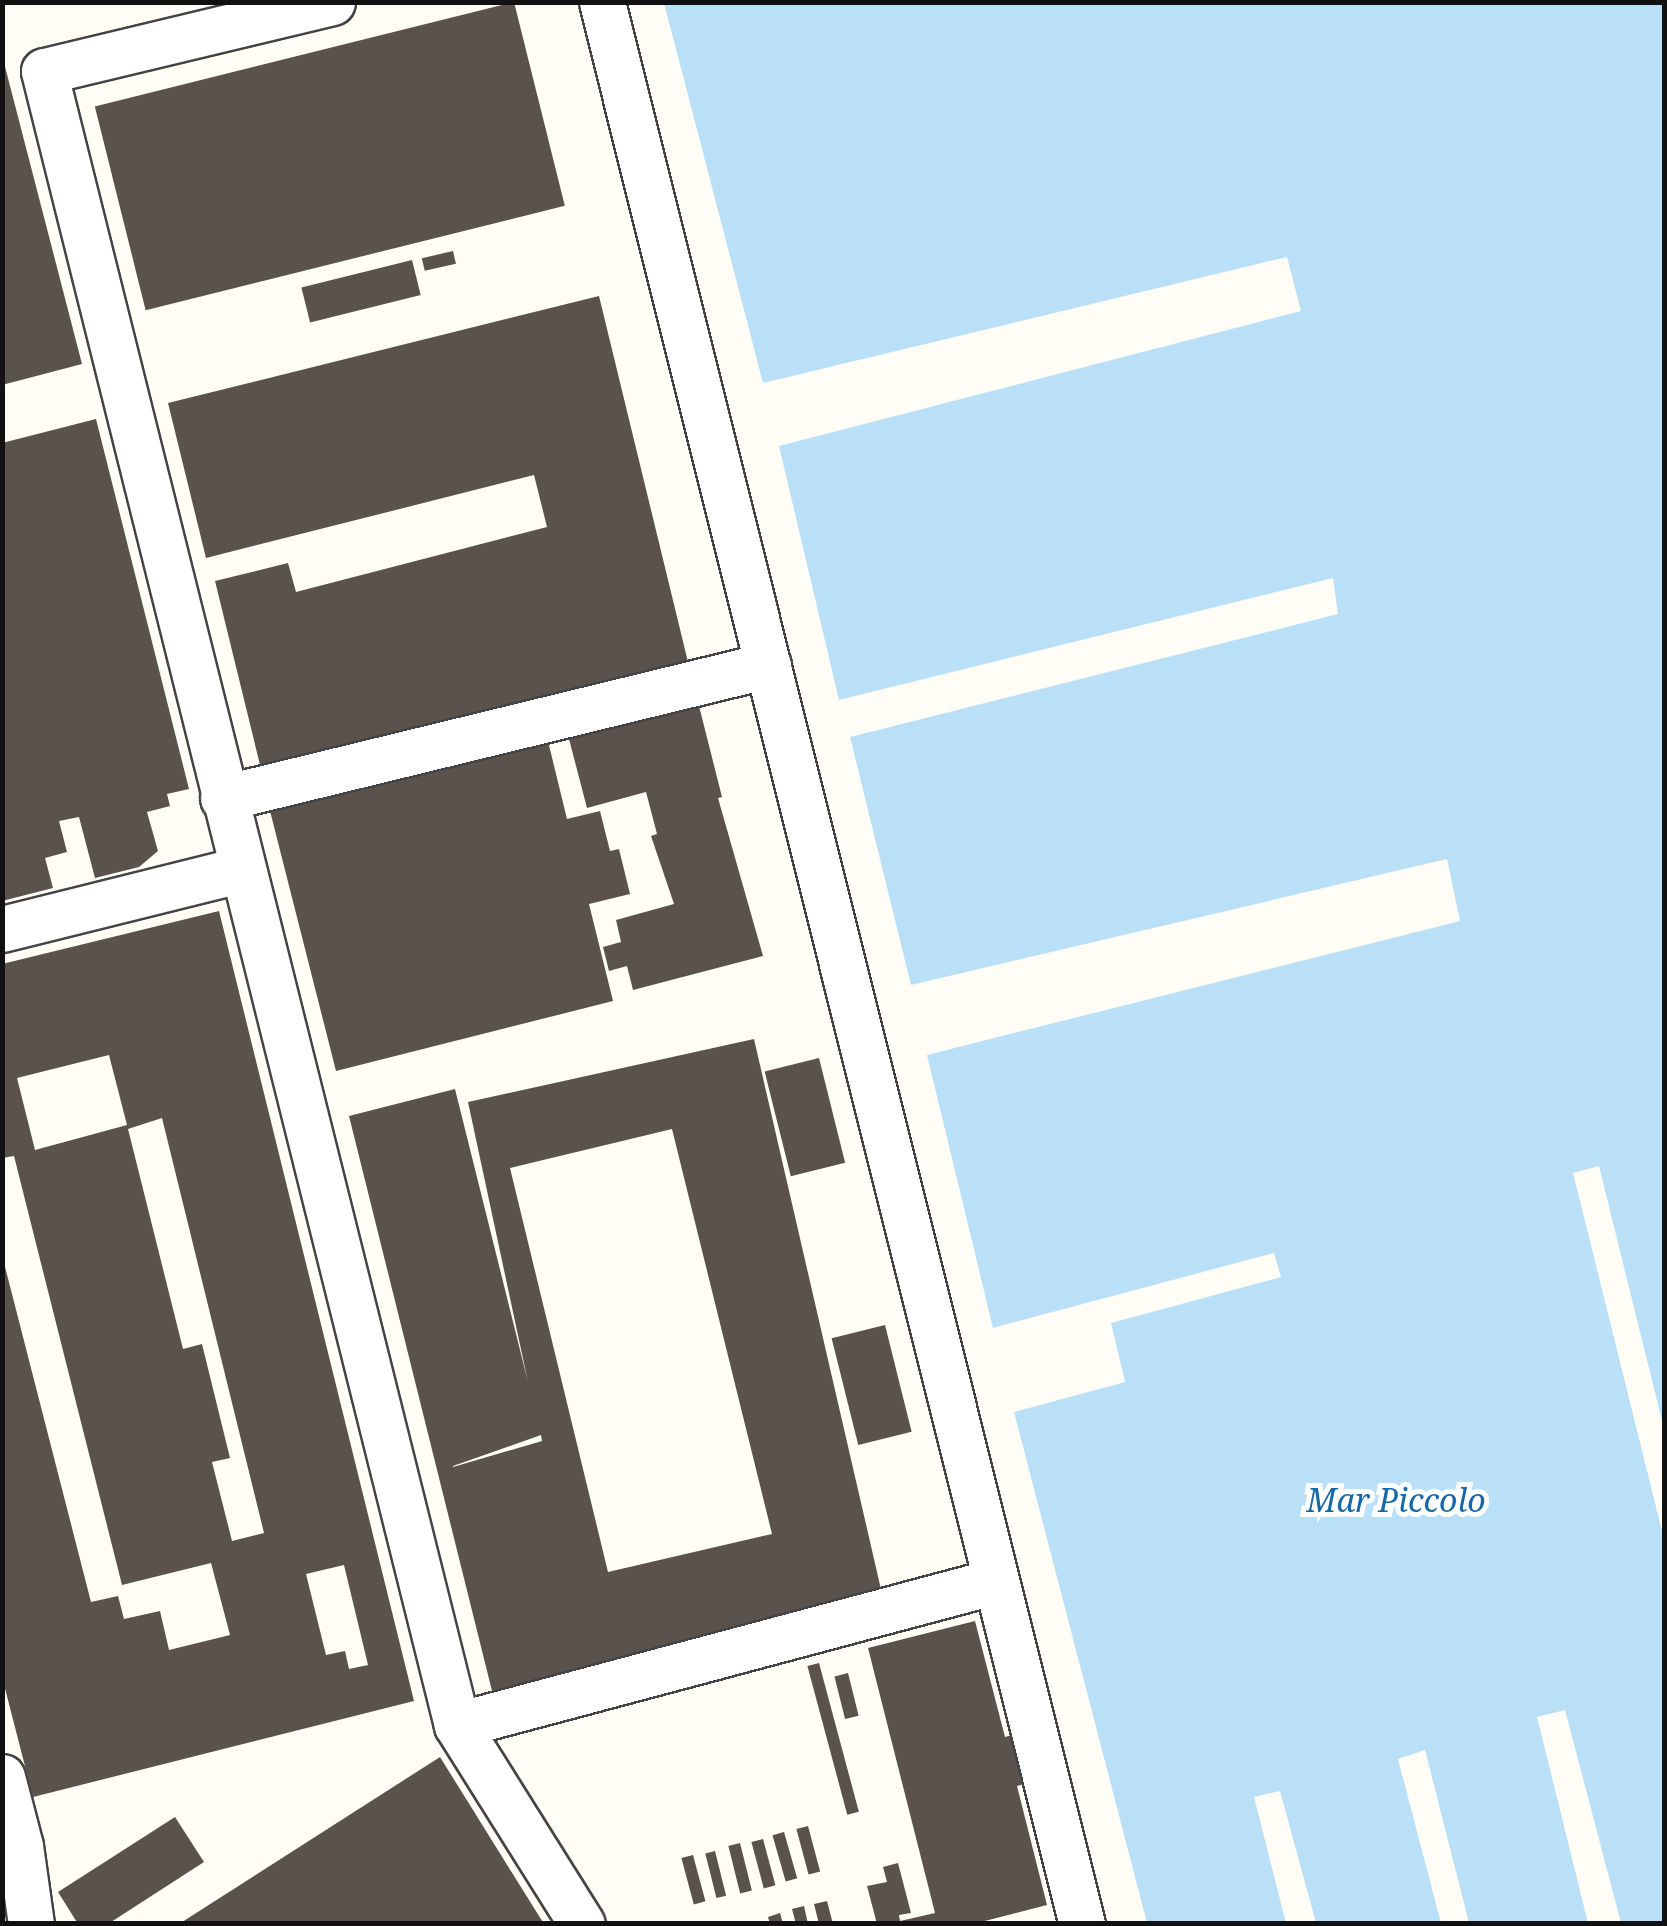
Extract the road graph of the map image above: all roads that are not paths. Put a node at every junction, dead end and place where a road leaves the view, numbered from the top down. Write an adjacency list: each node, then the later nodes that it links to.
1 (332, 2): 4 (street)
2 (602, 2): 3 (street)
3 (768, 666): 4 (street); 7 (street)
4 (223, 798): 5 (street)
5 (242, 870): 6 (street); 8 (street)
6 (2, 929)
7 (996, 1580): 8 (street); 12 (street)
8 (457, 1725): 11 (street)
9 (2, 1777): 10 (street)
10 (31, 1924)
11 (582, 1924)
12 (1082, 1924)

